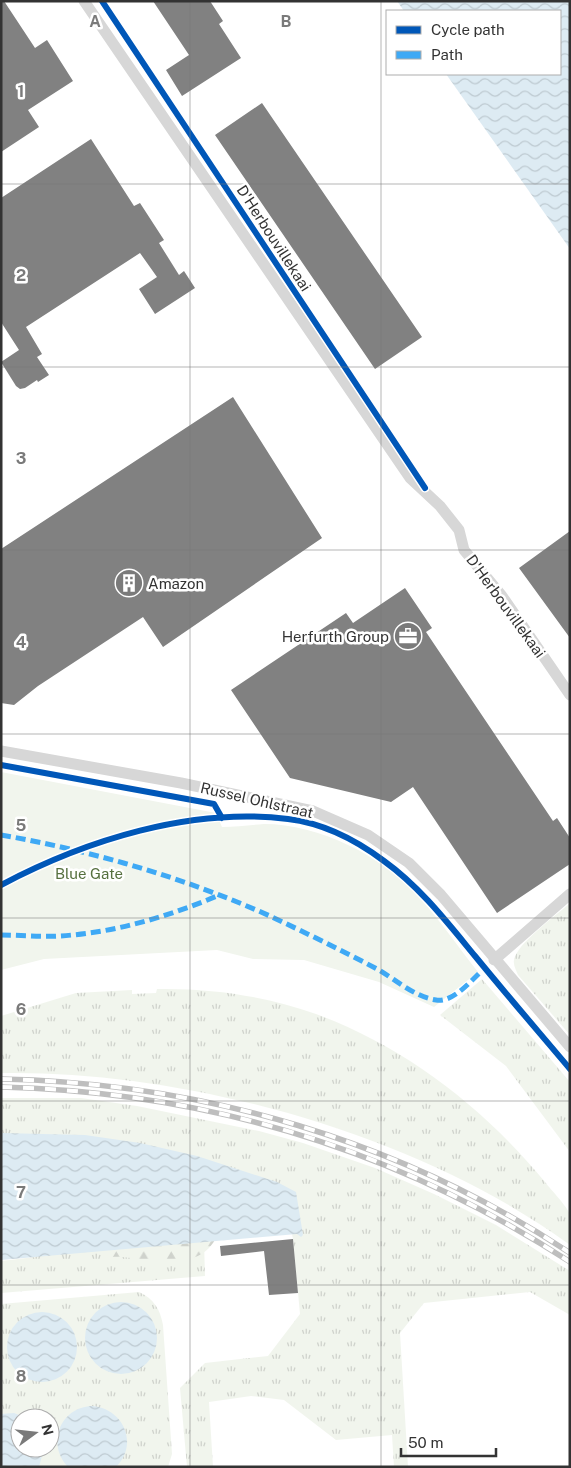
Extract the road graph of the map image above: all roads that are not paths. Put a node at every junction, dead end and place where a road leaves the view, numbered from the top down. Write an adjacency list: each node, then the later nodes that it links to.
1 (84, 1): 2 (street, D'Herbouvillekaai)
2 (570, 695)
3 (1, 751): 5 (street, Russel Ohlstraat)
4 (570, 894): 5 (street)
5 (494, 960): 6 (street, Russel Ohlstraat)
6 (570, 1047)

